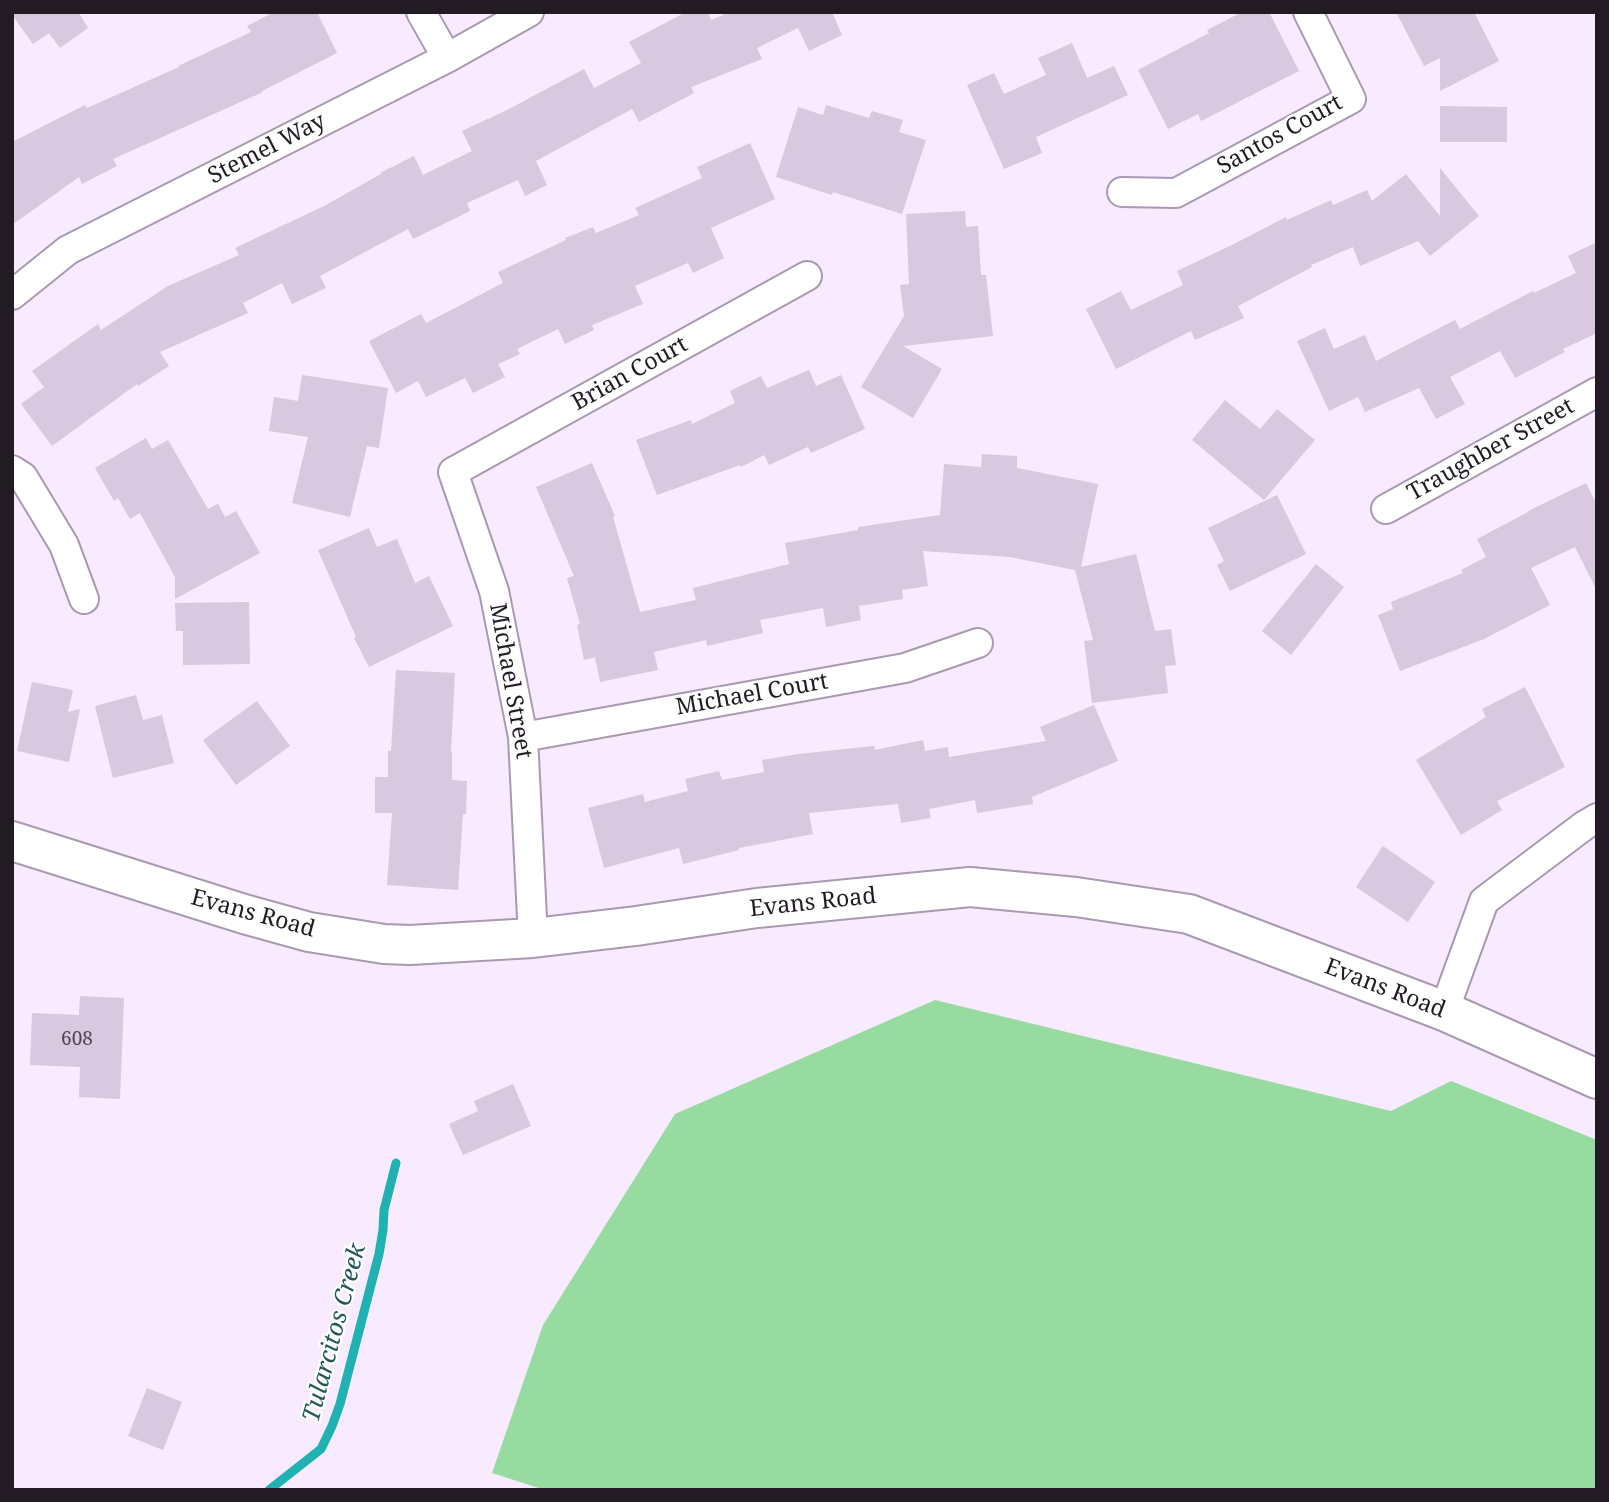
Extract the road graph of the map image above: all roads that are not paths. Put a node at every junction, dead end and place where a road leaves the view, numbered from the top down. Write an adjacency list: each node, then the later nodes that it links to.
1 (422, 12): 4 (street)
2 (529, 12): 4 (street, Stemel Way)
3 (1308, 12): 5 (street, Santos Court)
4 (447, 58): 7 (street, Stemel Way)
5 (1122, 192)
6 (807, 276): 10 (street, Brian Court)
7 (12, 295)
8 (1597, 392): 11 (street, Traughber Street)
9 (12, 470): 12 (street)
10 (453, 472): 14 (street, Michael Street)
11 (1386, 509)
12 (84, 599)
13 (978, 643): 14 (street, Michael Court)
14 (523, 737): 17 (street, Michael Street)
15 (1597, 818): 18 (street)
16 (12, 841): 17 (street, Evans Road)
17 (533, 938): 18 (street, Evans Road)
18 (1444, 1011): 19 (street, Evans Road)
19 (1597, 1079)

